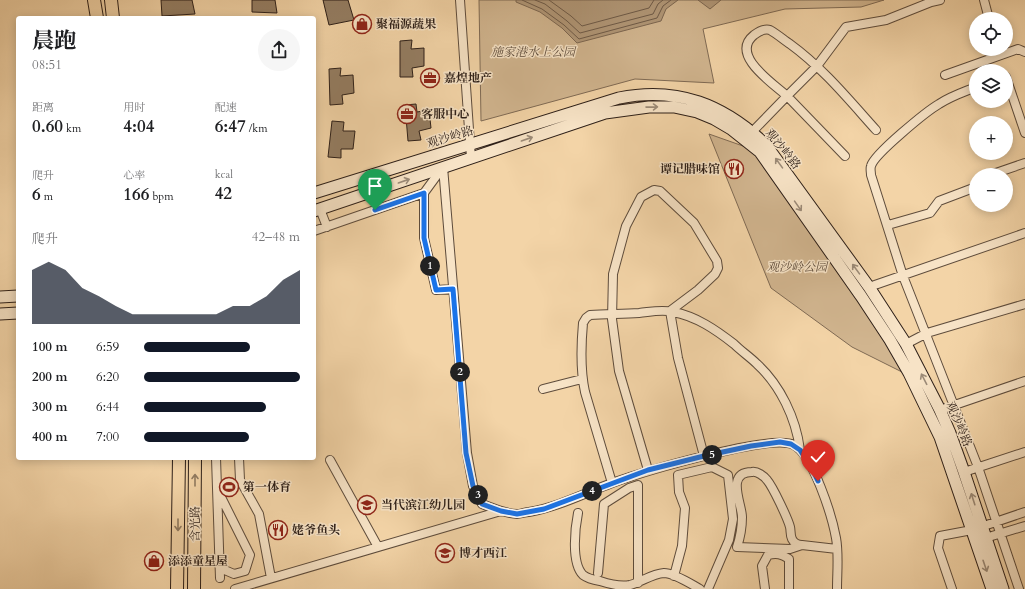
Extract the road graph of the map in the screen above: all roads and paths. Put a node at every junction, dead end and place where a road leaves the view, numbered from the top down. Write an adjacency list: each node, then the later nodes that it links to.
1 (94, 0): 7 (main road)
2 (111, 0): 8 (main road)
3 (460, 0): 18 (street)
4 (940, 0): 10 (street)
5 (984, 0): 6 (street)
6 (987, 12)
7 (97, 16)
8 (113, 16)
9 (1025, 52): 11 (street)
10 (817, 66): 13 (street); 13 (street); 15 (street)
11 (945, 75)
12 (969, 90): 28 (street)
13 (787, 96): 16 (street); 19 (street)
14 (1013, 98): 17 (street)
15 (876, 130)
16 (752, 132): 18 (main road, 观沙岭路); 33 (main road, 观沙岭路, one-way to 16)
17 (1025, 133)
18 (470, 144): 20 (street); 25 (main road, 观沙岭路)
19 (844, 156)
20 (471, 158): 22 (main road, 观沙岭路); 67 (main road, 观沙岭路, one-way to 67)
21 (1025, 163): 23 (street)
22 (443, 168): 26 (street); 27 (main road, 观沙岭路, one-way to 22); 34 (street)
23 (1010, 168)
24 (969, 189): 28 (street)
25 (316, 192)
26 (424, 193): 29 (street); 34 (street)
27 (317, 210): 29 (street)
28 (888, 226): 32 (street)
29 (327, 227): 30 (street)
30 (316, 230)
31 (1025, 233): 32 (street)
32 (904, 276): 33 (street); 42 (street)
33 (869, 287): 43 (main road, 观沙岭路)
34 (453, 289): 62 (street)
35 (16, 296): 36 (main road)
36 (0, 297)
37 (1025, 304): 42 (street)
38 (670, 311): 41 (street); 41 (street); 49 (street); 51 (street)
39 (16, 313): 40 (main road)
40 (0, 314)
41 (612, 315): 44 (street); 58 (street)
42 (927, 333): 43 (street); 47 (street)
43 (906, 344): 48 (main road, 观沙岭路, one-way to 43)
44 (582, 379): 46 (street); 60 (street)
45 (1025, 381): 47 (street)
46 (543, 389)
47 (954, 404): 48 (street); 57 (street)
48 (940, 410): 59 (main road, 观沙岭路)
49 (800, 450): 51 (street); 72 (street)
50 (1025, 452): 57 (street)
51 (704, 456): 58 (street)
52 (179, 460): 79 (main road, 含光路, one-way to 79)
53 (195, 460): 80 (main road, 含光路, one-way to 53)
54 (216, 460): 61 (street)
55 (239, 460): 77 (street)
56 (330, 460): 71 (street)
57 (978, 467): 59 (street); 65 (street)
58 (648, 470): 60 (street)
59 (964, 472): 67 (main road, 观沙岭路, one-way to 59)
60 (612, 483): 62 (street)
61 (217, 489): 73 (street); 73 (street)
62 (501, 511): 71 (street)
63 (1025, 512): 65 (street)
64 (578, 513): 78 (street)
65 (996, 522): 67 (street); 68 (street)
66 (1025, 526): 68 (street)
67 (977, 528): 69 (main road); 87 (street)
68 (1000, 534): 69 (street); 90 (street)
69 (981, 540): 88 (main road, one-way to 88); 89 (main road)
70 (802, 545): 70 (street); 72 (street)
71 (378, 547): 77 (street)
72 (837, 549): 86 (street)
73 (220, 568): 76 (street)
74 (598, 573): 78 (street)
75 (674, 576): 78 (street); 82 (street); 83 (street)
76 (220, 578)
77 (271, 578): 81 (street)
78 (638, 583)
79 (178, 589)
80 (194, 589)
81 (235, 589)
82 (700, 589)
83 (708, 589)
84 (765, 589): 85 (street)
85 (789, 589)
86 (837, 589)
87 (952, 589)
88 (992, 589)
89 (1004, 589)
90 (1019, 589)

